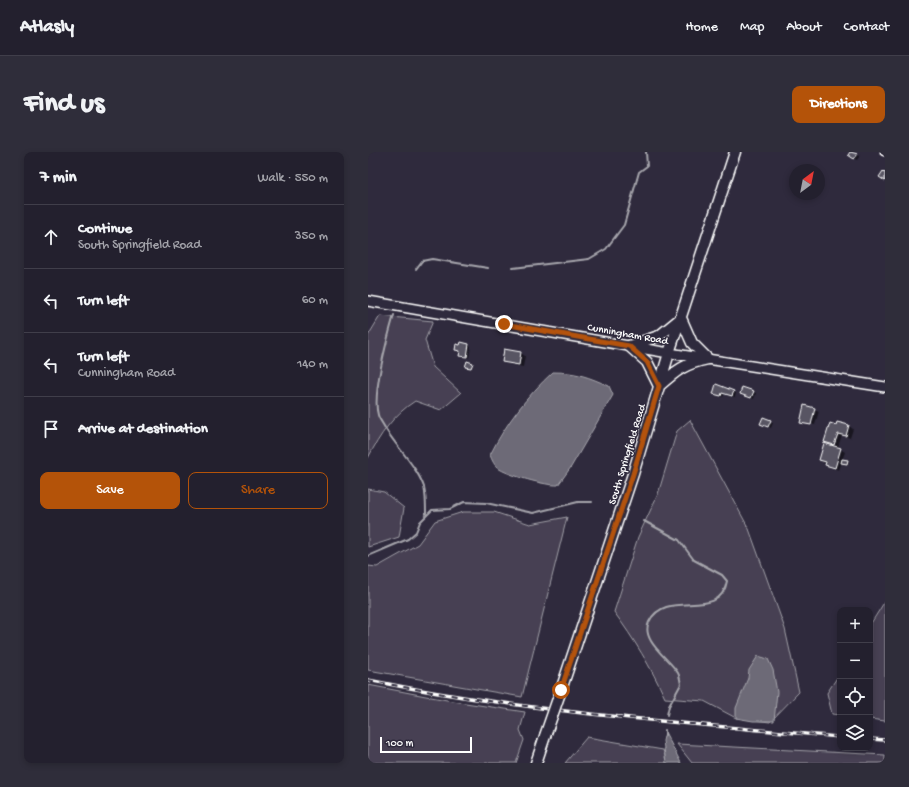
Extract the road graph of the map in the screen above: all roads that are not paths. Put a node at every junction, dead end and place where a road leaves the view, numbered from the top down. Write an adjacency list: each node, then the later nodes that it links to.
1 (735, 152): 3 (main road, South Springfield Road)
2 (368, 301): 4 (main road, Cunningham Road)
3 (681, 318): 4 (main road); 5 (main road, South Springfield Road); 6 (main road)
4 (629, 346): 5 (main road, Cunningham Road); 7 (main road)
5 (669, 353): 6 (main road, Cunningham Road); 7 (main road, South Springfield Road)
6 (708, 359): 7 (main road); 8 (main road, Cunningham Road)
7 (659, 386): 9 (main road, South Springfield Road, bridge)
8 (885, 387)
9 (536, 763)

